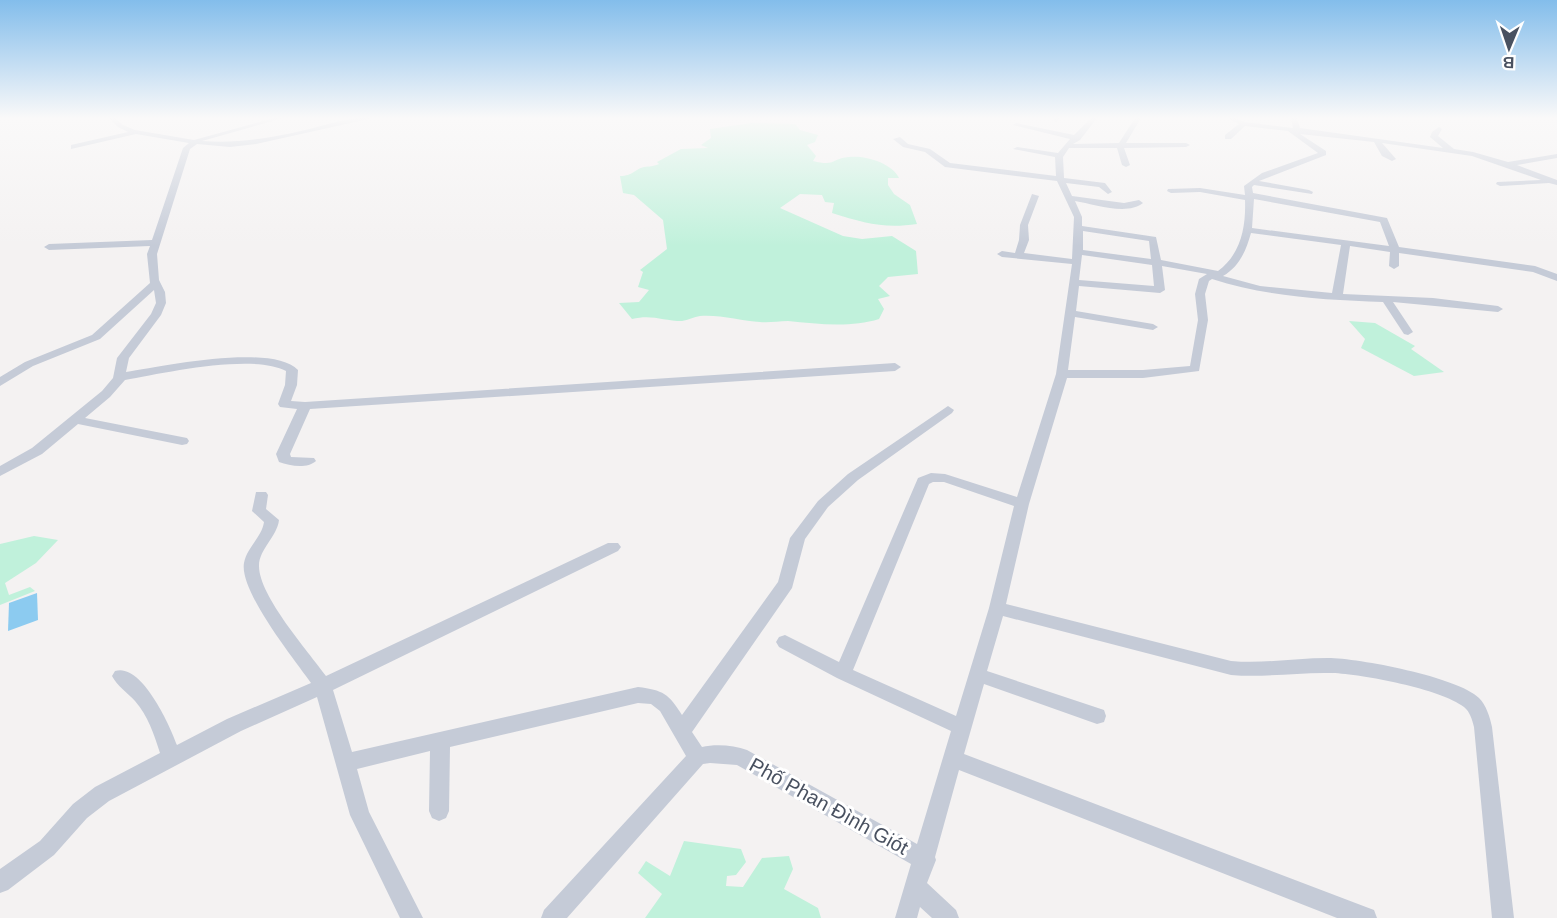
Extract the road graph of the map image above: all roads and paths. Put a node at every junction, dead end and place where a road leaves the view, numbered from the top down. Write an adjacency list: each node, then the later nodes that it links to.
1 (183, 161): 25 (street)
2 (941, 161): 10 (street)
3 (1060, 161): 10 (street)
4 (1125, 161): 9 (street)
5 (1309, 161): 11 (street)
6 (1497, 161): 8 (street)
7 (1527, 161): 8 (street)
8 (1507, 164): 12 (street)
9 (1126, 165)
10 (1059, 179): 15 (street); 19 (street)
11 (1252, 182): 16 (street); 18 (street)
12 (1554, 182): 13 (street)
13 (1500, 184)
14 (1171, 191): 18 (street)
15 (1108, 192)
16 (1309, 192)
17 (1035, 196): 30 (street)
18 (1250, 197): 24 (street); 28 (street)
19 (1069, 198): 21 (street); 23 (street)
20 (1139, 202): 21 (street)
21 (1108, 204): 22 (street)
22 (1138, 214)
23 (1078, 228): 32 (street); 33 (street)
24 (1248, 230): 26 (street); 36 (street)
25 (155, 243): 27 (street); 39 (street)
26 (1346, 243): 28 (street); 40 (street)
27 (49, 247)
28 (1395, 250): 31 (street); 34 (street)
29 (1002, 254): 30 (street)
30 (1018, 256): 32 (street)
31 (1442, 256): 35 (street); 37 (street)
32 (1077, 257): 33 (street); 38 (street)
33 (1156, 262): 36 (street); 38 (street)
34 (1394, 266)
35 (1449, 268)
36 (1215, 275): 40 (street); 47 (street)
37 (1557, 278)
38 (1073, 282): 43 (street)
39 (156, 283): 48 (street); 49 (street)
40 (1337, 297): 41 (street)
41 (1386, 299): 42 (street); 45 (street)
42 (1498, 309)
43 (1070, 313): 44 (street); 47 (street)
44 (1153, 327)
45 (1408, 332)
46 (896, 368): 50 (street)
47 (1062, 374): 57 (street)
48 (119, 377): 50 (street); 52 (street)
49 (0, 382)
50 (305, 406): 54 (street)
51 (948, 410): 67 (street)
52 (77, 420): 53 (street); 55 (street)
53 (182, 441)
54 (309, 461)
55 (0, 472)
56 (261, 495): 64 (street)
57 (1022, 504): 59 (street); 61 (street)
58 (613, 547): 64 (street)
59 (997, 608): 62 (street); 82 (street)
60 (785, 642): 61 (street)
61 (843, 673): 66 (street)
62 (978, 675): 65 (street); 66 (street)
63 (121, 676): 69 (street)
64 (323, 686): 69 (street); 72 (street)
65 (1097, 716)
66 (961, 727): 71 (street)
67 (682, 731): 68 (street); 70 (street)
68 (440, 741): 72 (street); 73 (street)
69 (171, 757): 75 (street)
70 (696, 757): 74 (street, Phố Phan Đình Giót); 78 (street)
71 (952, 758): 74 (street); 81 (street)
72 (347, 762): 77 (street)
73 (439, 811)
74 (925, 860): 76 (street)
75 (0, 882)
76 (915, 887): 79 (street); 80 (street)
77 (412, 918)
78 (552, 918)
79 (906, 918)
80 (948, 918)
81 (1366, 918)
82 (1503, 918)

